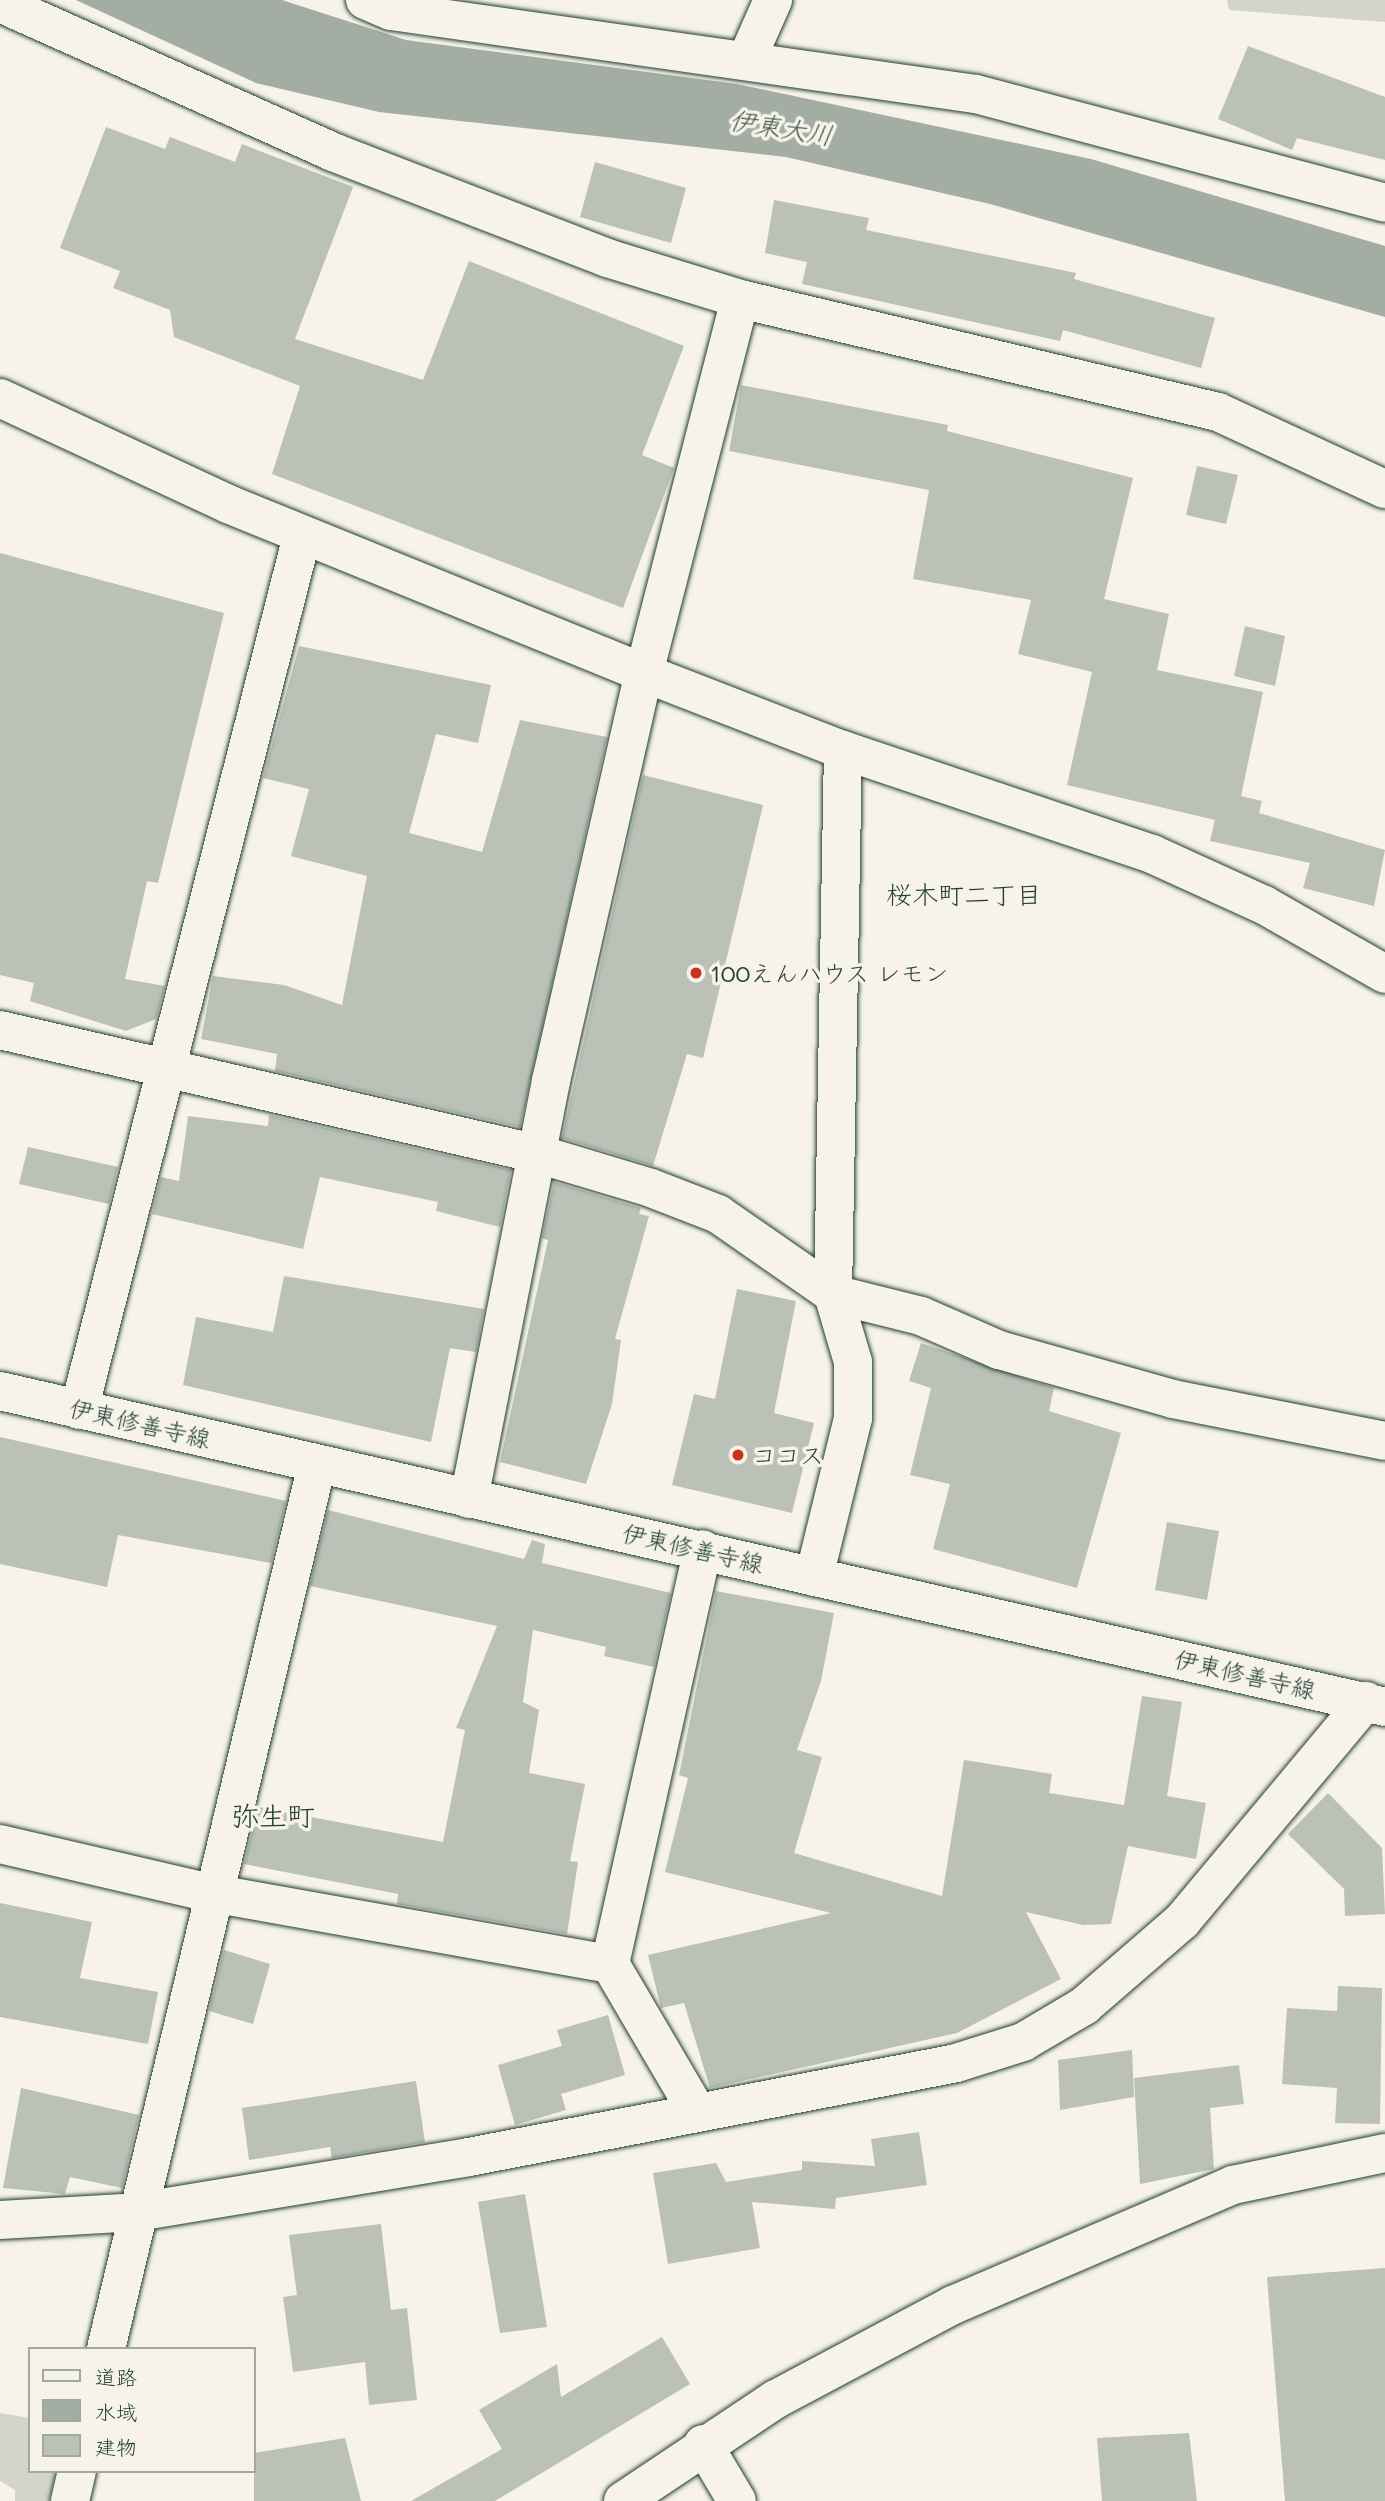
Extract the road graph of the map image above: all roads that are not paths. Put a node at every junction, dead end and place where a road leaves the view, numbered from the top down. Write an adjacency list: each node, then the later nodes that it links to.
1 (365, 0): 4 (street)
2 (773, 0): 4 (street)
3 (0, 3): 6 (street)
4 (746, 61): 5 (street)
5 (1385, 203)
6 (740, 299): 8 (street); 10 (street)
7 (0, 398): 9 (street)
8 (1385, 489)
9 (302, 536): 10 (street); 14 (street)
10 (644, 673): 11 (street); 15 (street)
11 (842, 750): 12 (street); 16 (street)
12 (1385, 974)
13 (0, 1030): 14 (street)
14 (163, 1069): 15 (street); 18 (street)
15 (538, 1154): 16 (street); 21 (street)
16 (833, 1294): 19 (street); 23 (street)
17 (0, 1391): 18 (street, 伊東修善寺線)
18 (79, 1410): 20 (street, 伊東修善寺線)
19 (1385, 1441)
20 (317, 1464): 21 (street, 伊東修善寺線); 26 (street)
21 (469, 1499): 22 (street, 伊東修善寺線)
22 (703, 1549): 23 (street, 伊東修善寺線); 27 (street)
23 (814, 1577): 24 (street, 伊東修善寺線)
24 (1376, 1704): 28 (street)
25 (0, 1844): 26 (street)
26 (211, 1893): 27 (street); 30 (street)
27 (610, 1964): 28 (street)
28 (697, 2112): 30 (street)
29 (1385, 2152): 33 (street)
30 (136, 2212): 31 (street); 32 (street)
31 (0, 2220)
32 (106, 2347)
33 (703, 2444): 36 (street); 37 (street)
34 (77, 2473): 35 (street)
35 (70, 2501)
36 (623, 2501)
37 (737, 2501)

